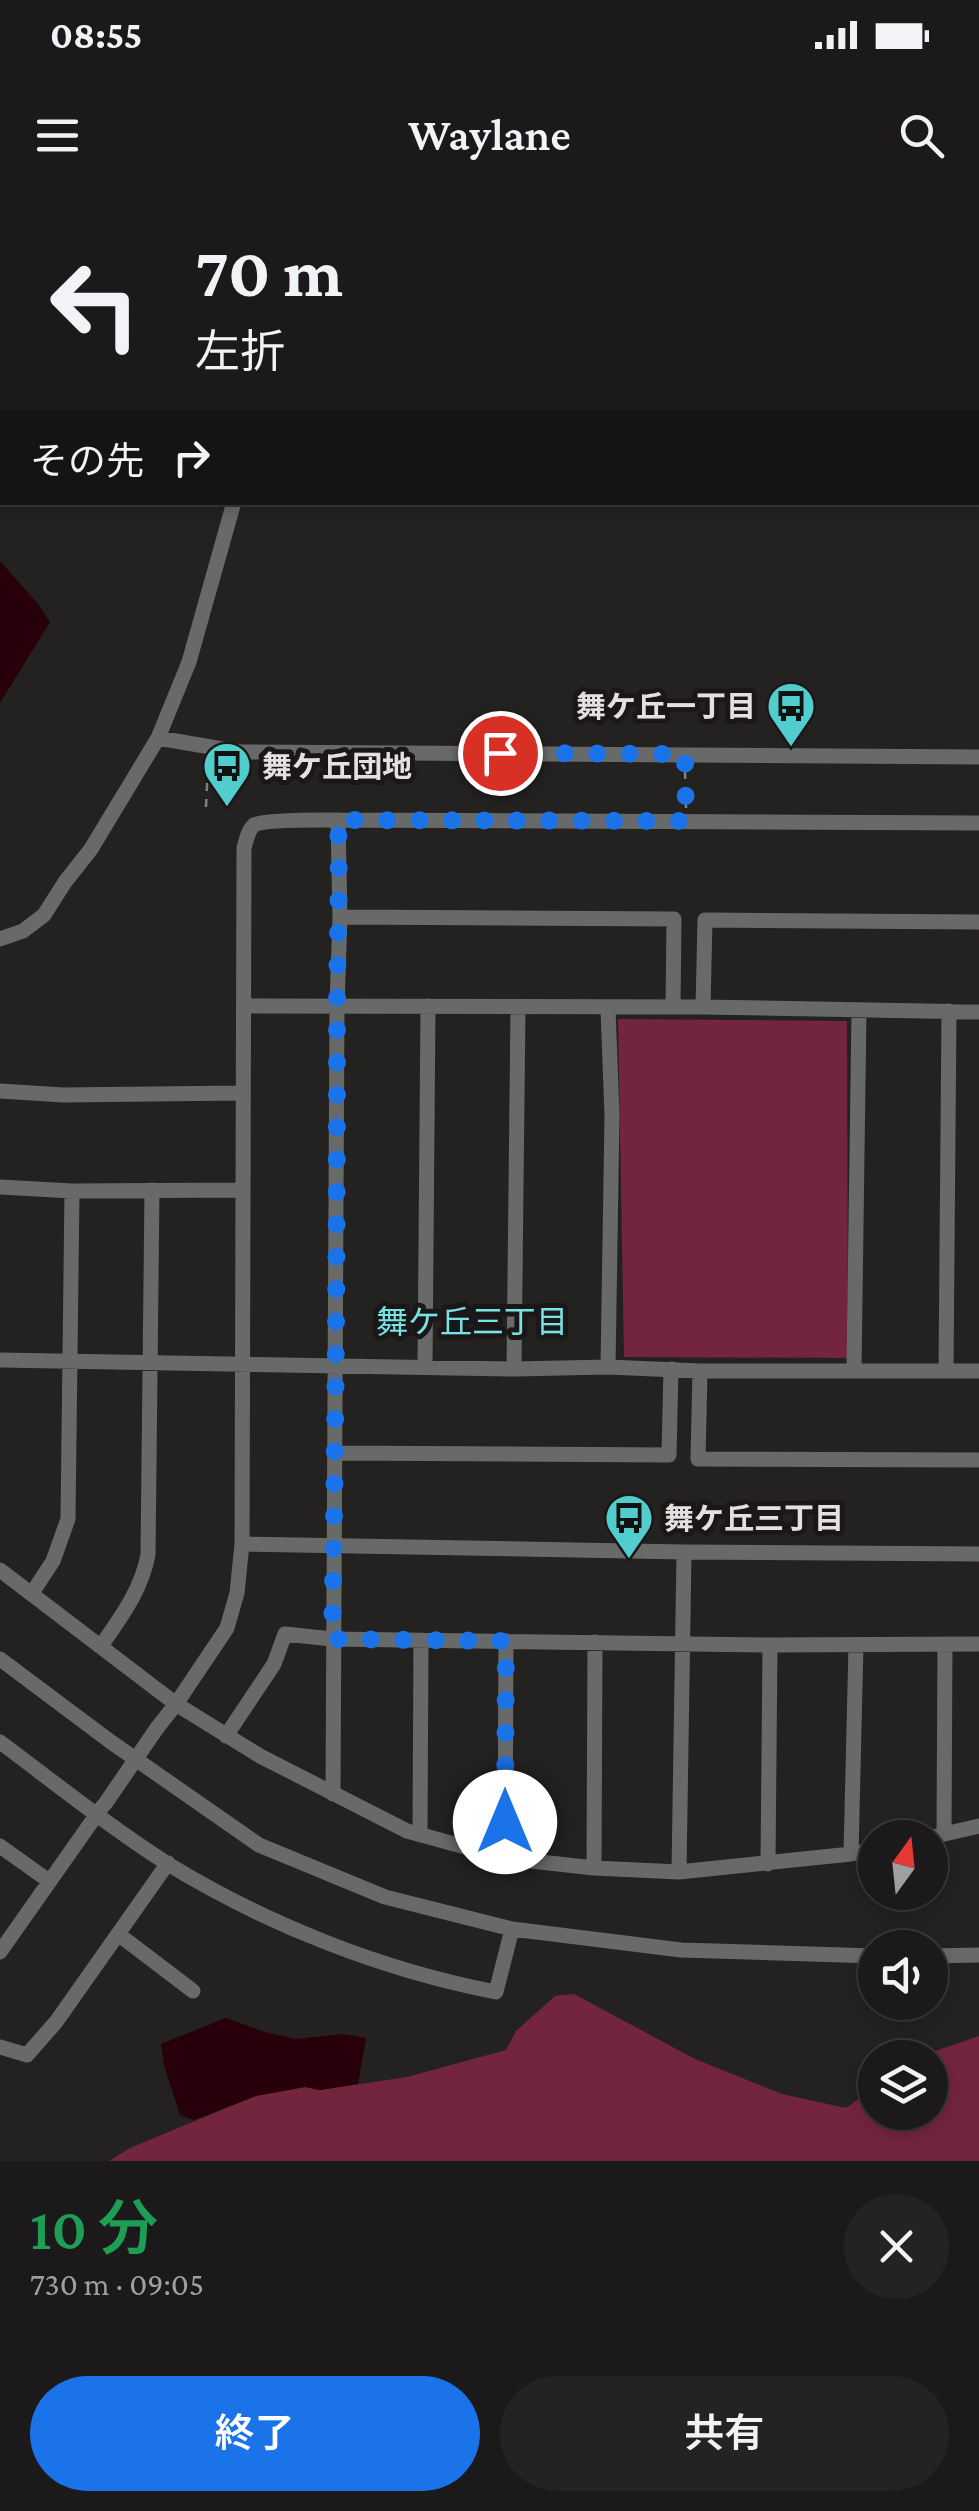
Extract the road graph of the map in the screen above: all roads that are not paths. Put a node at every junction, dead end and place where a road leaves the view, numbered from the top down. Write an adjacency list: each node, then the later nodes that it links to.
1 (233, 505): 2 (street)
2 (158, 738): 3 (street); 8 (street)
3 (979, 757)
4 (338, 820): 5 (street); 6 (street); 10 (street)
5 (979, 824)
6 (340, 918): 9 (street); 15 (street)
7 (979, 922): 12 (street)
8 (0, 938)
9 (337, 1005): 10 (street); 11 (street); 29 (street)
10 (245, 1006): 20 (street)
11 (428, 1006): 13 (street); 30 (street)
12 (703, 1007): 15 (street); 16 (street)
13 (518, 1008): 14 (street); 32 (street)
14 (608, 1008): 15 (street); 31 (street)
15 (673, 1008)
16 (859, 1010): 17 (street); 35 (street)
17 (949, 1011): 18 (street); 36 (street)
18 (979, 1012)
19 (0, 1090): 20 (street)
20 (242, 1093): 23 (street)
21 (0, 1187): 24 (street)
22 (152, 1190): 23 (street); 24 (street); 27 (street)
23 (242, 1190): 28 (street)
24 (72, 1191): 26 (street)
25 (0, 1360): 26 (street)
26 (70, 1361): 27 (street); 45 (street)
27 (151, 1363): 28 (street); 55 (street)
28 (241, 1366): 29 (street); 40 (street)
29 (337, 1366): 30 (street); 38 (street)
30 (425, 1366): 32 (street)
31 (608, 1367): 32 (street); 33 (street)
32 (514, 1369)
33 (671, 1370): 34 (street); 38 (street)
34 (700, 1370): 35 (street); 39 (street)
35 (854, 1370): 36 (street)
36 (946, 1371): 37 (street)
37 (979, 1371)
38 (335, 1453): 41 (street)
39 (979, 1460)
40 (242, 1544): 41 (street); 57 (street)
41 (334, 1545): 42 (street); 46 (street)
42 (684, 1552): 43 (street); 50 (street)
43 (979, 1554)
44 (0, 1570): 45 (street)
45 (32, 1593): 55 (street)
46 (332, 1639): 47 (street); 58 (street); 60 (street)
47 (421, 1640): 48 (street); 65 (street)
48 (506, 1641): 49 (street); 69 (street)
49 (595, 1642): 50 (street); 72 (street)
50 (682, 1643): 51 (street); 73 (street)
51 (770, 1644): 54 (street); 71 (street)
52 (945, 1644): 53 (street); 54 (street); 62 (street)
53 (979, 1644)
54 (856, 1645): 68 (street)
55 (101, 1646): 57 (street)
56 (0, 1659): 75 (street)
57 (176, 1704): 58 (street); 61 (street, bridge)
58 (226, 1736): 60 (street)
59 (0, 1742): 61 (street)
60 (333, 1794): 65 (street)
61 (100, 1809): 70 (street); 74 (street)
62 (937, 1820)
63 (979, 1826): 64 (street)
64 (948, 1833)
65 (420, 1835): 69 (street)
66 (0, 1846): 74 (street)
67 (858, 1853): 68 (street)
68 (851, 1854): 71 (street)
69 (505, 1858): 72 (street)
70 (168, 1864): 75 (street); 76 (street)
71 (768, 1864): 73 (street)
72 (594, 1868): 73 (street)
73 (679, 1872)
74 (49, 1882): 77 (street)
75 (512, 1929): 78 (street)
76 (118, 1934): 81 (street); 82 (street)
77 (2, 1946)
78 (858, 1955)
79 (979, 1955): 80 (street)
80 (948, 1956)
81 (194, 1992)
82 (0, 2046)

